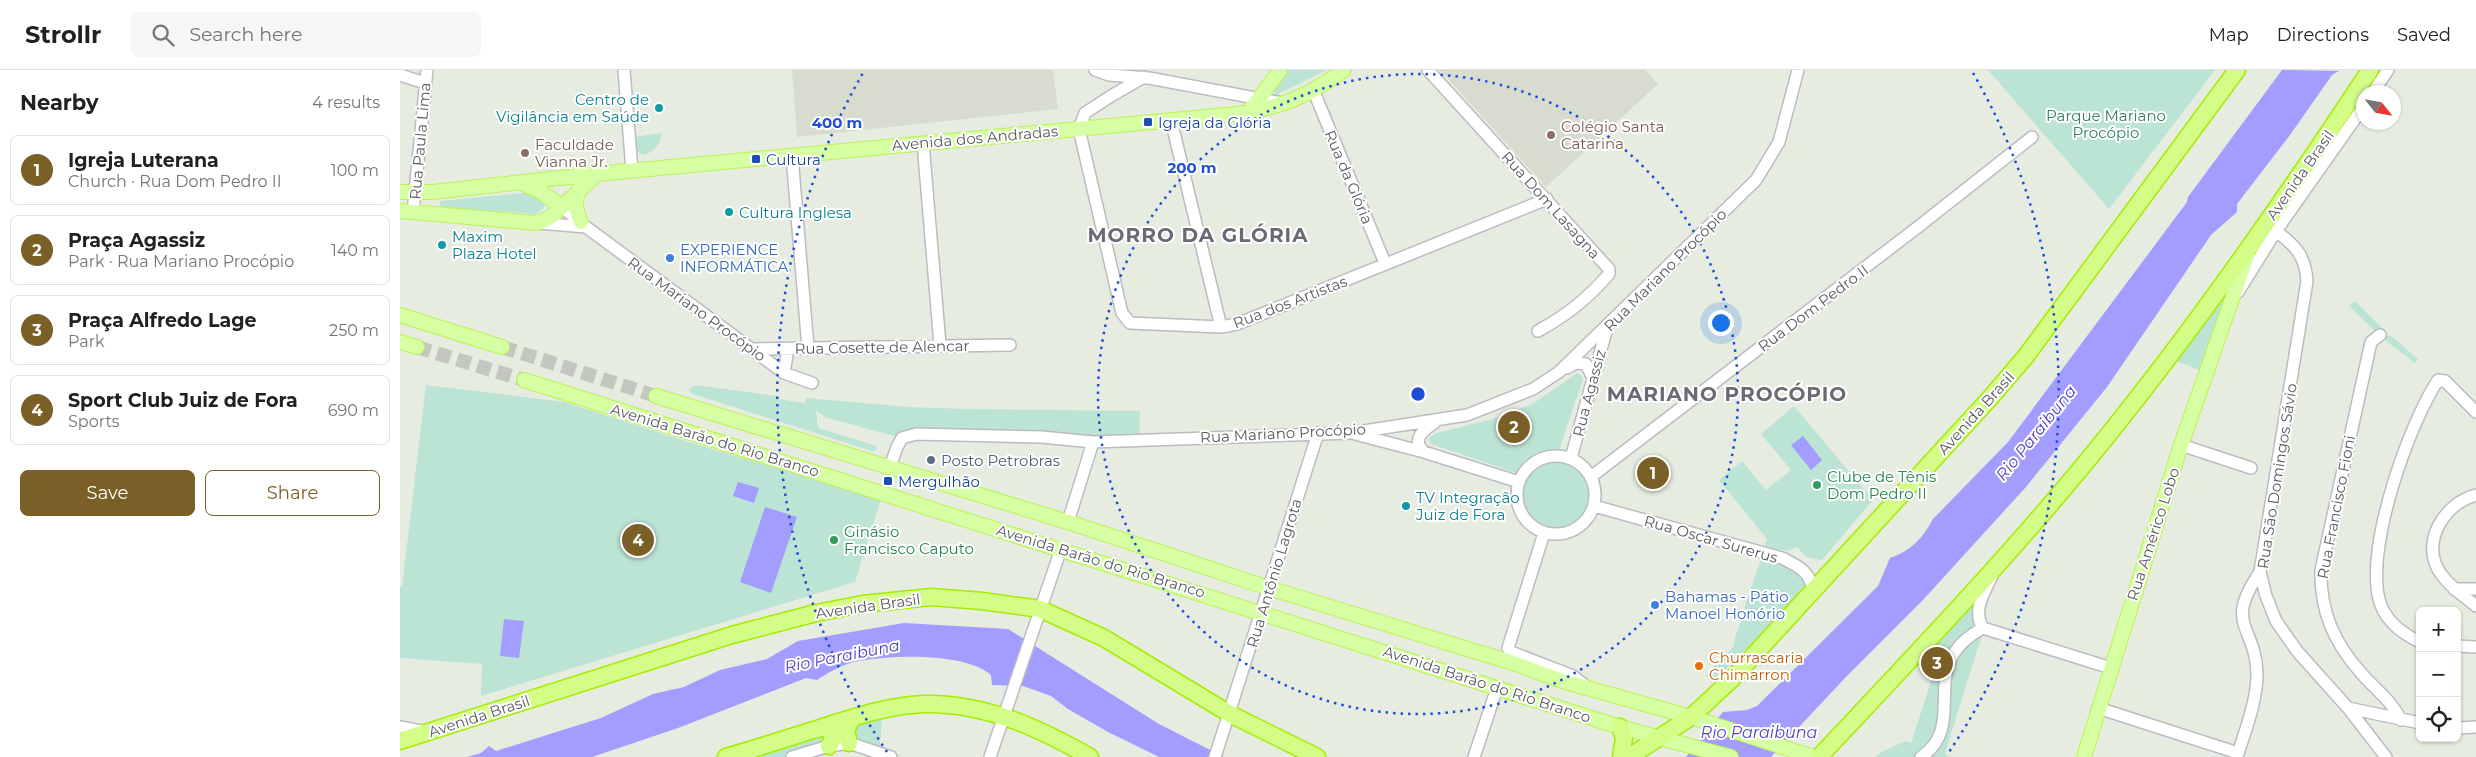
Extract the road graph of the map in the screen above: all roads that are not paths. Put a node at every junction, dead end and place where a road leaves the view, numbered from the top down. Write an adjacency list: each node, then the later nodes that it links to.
1 (427, 70): 13 (street, Rua Paula Lima)
2 (624, 70): 25 (street)
3 (1095, 70): 12 (street)
4 (1280, 70): 16 (main road)
5 (1344, 70): 15 (main road, Avenida dos Andradas)
6 (1428, 70): 31 (street, Rua Dom Lasagna)
7 (1798, 70): 42 (street, Rua Mariano Procópio)
8 (2237, 70): 81 (highway, Avenida Brasil)
9 (2370, 70): 36 (highway, Avenida Brasil)
10 (2388, 70): 14 (street)
11 (400, 75): 13 (street)
12 (1144, 78): 16 (street); 21 (street)
13 (425, 83): 30 (street, Rua Paula Lima)
14 (2378, 85)
15 (1314, 92): 17 (main road, Avenida dos Andradas); 38 (street, Rua da Glória)
16 (1260, 98): 17 (street); 18 (main road)
17 (1282, 103): 18 (main road, Avenida dos Andradas)
18 (1249, 112): 20 (main road, Avenida dos Andradas)
19 (2356, 116): 36 (street, Rua Américo Lobo)
20 (1171, 120): 21 (main road, Avenida dos Andradas); 41 (street)
21 (1079, 129): 23 (main road, Avenida dos Andradas); 41 (street, Rua dos Artistas)
22 (2032, 137): 69 (street, Rua Dom Pedro II)
23 (923, 143): 24 (main road, Avenida dos Andradas); 46 (street)
24 (792, 156): 25 (main road, Avenida dos Andradas); 50 (street)
25 (632, 171): 26 (main road, Avenida dos Andradas)
26 (596, 174): 27 (main road, Avenida dos Andradas); 28 (main road)
27 (523, 183): 30 (main road, Avenida dos Andradas); 32 (main road)
28 (580, 187): 32 (main road); 35 (main road)
29 (400, 192): 30 (main road, Avenida dos Andradas)
30 (415, 193): 33 (street, Rua Paula Lima)
31 (1547, 199): 38 (street, Rua dos Artistas); 43 (street, Rua Dom Lasagna)
32 (561, 206): 34 (main road); 35 (street, Rua Mariano Procópio)
33 (407, 211): 34 (main road)
34 (537, 223): 35 (street)
35 (583, 225): 51 (street, Rua Mariano Procópio)
36 (2271, 227): 37 (highway, Avenida Brasil); 39 (street, Rua Américo Lobo); 77 (street, Rua São Domingos Sávio)
37 (2253, 242): 39 (main road, Rua Américo Lobo); 76 (highway, Avenida Brasil)
38 (1385, 263): 41 (street, Rua dos Artistas)
39 (2226, 313): 64 (main road, Rua Américo Lobo)
40 (400, 315): 49 (main road)
41 (1221, 327)
42 (1607, 328): 53 (street, Rua Mariano Procópio); 55 (street, Rua Agassiz)
43 (1538, 331)
44 (2380, 334): 98 (street, Rua Francisco Fioni)
45 (400, 342): 48 (main road)
46 (940, 345): 47 (street, Rua Cosette de Alencar); 50 (street, Rua Cosette de Alencar)
47 (1010, 345)
48 (417, 347)
49 (502, 347)
50 (808, 348): 52 (street, Rua Cosette de Alencar)
51 (754, 349): 52 (street, Rua Cosette de Alencar); 54 (street, Rua Mariano Procópio)
52 (788, 349): 54 (street)
53 (1559, 372): 55 (street); 60 (street, Rua Mariano Procópio)
54 (784, 373): 57 (street, Rua Mariano Procópio)
55 (1593, 378): 66 (street, Rua Agassiz)
56 (524, 380): 75 (main road, Avenida Barão do Rio Branco)
57 (812, 383)
58 (656, 396): 67 (main road, Avenida Barão do Rio Branco)
59 (2476, 412): 86 (street)
60 (1438, 420): 62 (street, Rua Mariano Procópio); 65 (street)
61 (1318, 433): 62 (street, Rua Mariano Procópio); 63 (street, Rua Mariano Procópio); 78 (street, Rua Antônio Lagrota)
62 (1351, 433): 65 (street)
63 (1093, 442): 67 (street, Rua Mariano Procópio); 73 (street)
64 (2181, 445): 68 (street); 89 (main road, Rua Américo Lobo)
65 (1424, 452): 70 (street)
66 (1571, 458): 69 (street); 70 (street)
67 (890, 467): 73 (main road, Avenida Barão do Rio Branco)
68 (2251, 468)
69 (1592, 476): 72 (street)
70 (1519, 482): 74 (street)
71 (2476, 495): 79 (street)
72 (1594, 506): 74 (street); 81 (street, Rua Oscar Surerus)
73 (1068, 522): 78 (main road, Avenida Barão do Rio Branco)
74 (1544, 533): 91 (street)
75 (1061, 549): 83 (main road, Avenida Barão do Rio Branco); 84 (street)
76 (1996, 568): 85 (street); 110 (highway, Avenida Brasil)
77 (2260, 572): 93 (street, Rua São Domingos Sávio); 109 (street)
78 (1269, 588): 83 (street, Rua Antônio Lagrota); 91 (main road, Avenida Barão do Rio Branco)
79 (2454, 589): 80 (street); 82 (street)
80 (2476, 590)
81 (1813, 591): 95 (highway, Avenida Brasil)
82 (2476, 606)
83 (1261, 611): 90 (main road, Avenida Barão do Rio Branco); 97 (street, Rua Antônio Lagrota)
84 (1038, 614): 94 (street); 97 (highway, Avenida Brasil); 104 (highway, Avenida Brasil)
85 (1984, 628): 89 (street); 122 (street)
86 (2416, 640)
87 (2461, 646): 88 (street)
88 (2476, 646)
89 (2110, 668): 92 (main road, Rua Américo Lobo)
90 (1497, 688): 101 (main road, Avenida Barão do Rio Branco); 118 (street)
91 (1589, 689): 95 (main road, Avenida Barão do Rio Branco)
92 (2098, 708): 109 (street); 123 (main road, Rua Américo Lobo)
93 (2348, 708): 98 (street); 124 (street, Rua São Domingos Sávio)
94 (1007, 709): 96 (highway); 114 (street); 115 (highway)
95 (1691, 717): 106 (highway, Avenida Brasil); 110 (main road, Avenida Barão do Rio Branco)
96 (852, 718): 105 (highway); 108 (highway)
97 (1229, 718): 116 (street, Rua Antônio Lagrota); 117 (highway, Avenida Brasil)
98 (2401, 720): 99 (street)
99 (2416, 722)
100 (400, 726): 104 (street)
101 (1620, 727): 106 (main road, Avenida Barão do Rio Branco); 119 (highway)
102 (2476, 727): 103 (street)
103 (2461, 728)
104 (428, 732): 107 (highway, Avenida Brasil)
105 (828, 737): 108 (highway); 111 (highway); 112 (street)
106 (1662, 738): 120 (highway, Avenida Brasil); 121 (main road, Avenida Barão do Rio Branco)
107 (400, 741)
108 (850, 743): 113 (street)
109 (2238, 755)
110 (1812, 756)
111 (726, 757)
112 (792, 757)
113 (891, 757)
114 (990, 757)
115 (1090, 757)
116 (1215, 757)
117 (1317, 757)
118 (1474, 757)
119 (1621, 757)
120 (1629, 757)
121 (1730, 757)
122 (1921, 757)
123 (2084, 757)
124 (2386, 757)

